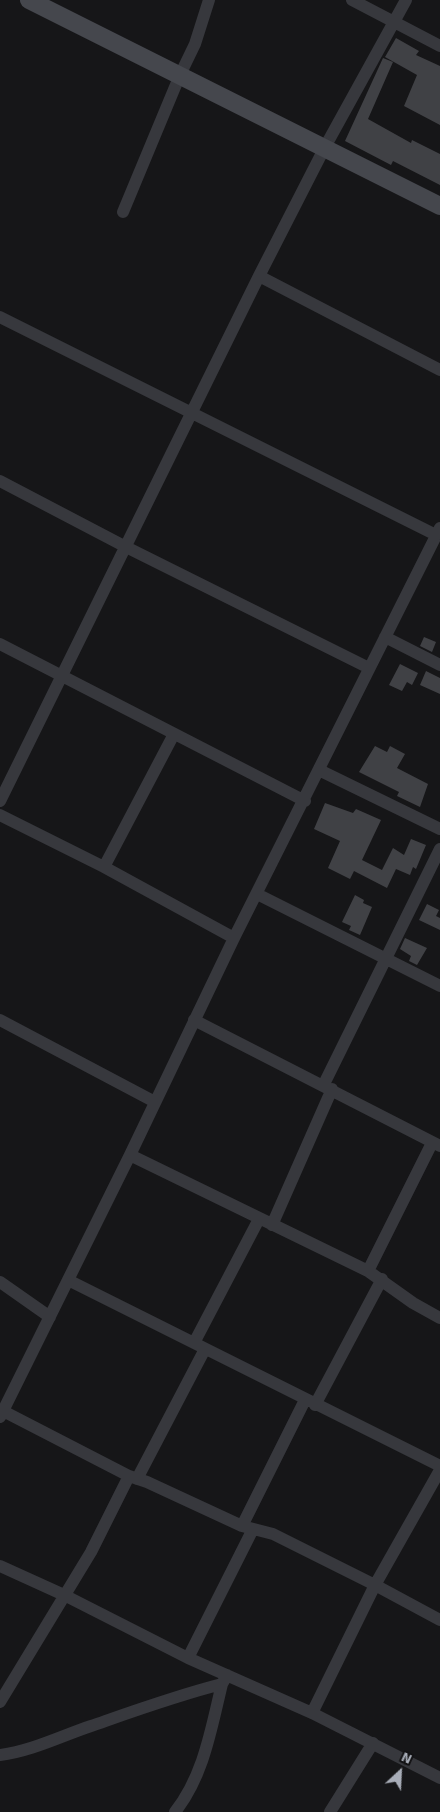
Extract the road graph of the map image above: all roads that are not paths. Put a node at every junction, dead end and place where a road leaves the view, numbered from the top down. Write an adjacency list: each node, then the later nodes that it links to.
1 (29, 0): 7 (street)
2 (209, 0): 7 (street)
3 (352, 0): 5 (street)
4 (406, 0): 5 (street)
5 (394, 22): 6 (street); 8 (street)
6 (440, 46)
7 (180, 75): 8 (street); 10 (street)
8 (325, 147): 9 (street); 11 (street)
9 (440, 206)
10 (123, 212)
11 (259, 276): 13 (street); 14 (street)
12 (0, 317): 14 (street)
13 (440, 370)
14 (193, 414): 16 (street); 17 (street)
15 (0, 481): 17 (street)
16 (438, 532): 18 (street)
17 (126, 547): 21 (street); 22 (street)
18 (385, 637): 20 (street); 21 (street)
19 (0, 644): 22 (street)
20 (440, 665)
21 (369, 668): 24 (street)
22 (62, 677): 23 (street); 25 (street)
23 (174, 734): 26 (street); 30 (street)
24 (319, 770): 26 (street); 28 (street)
25 (0, 801)
26 (305, 801): 31 (street)
27 (0, 815): 30 (street)
28 (440, 829)
29 (440, 849): 33 (street)
30 (104, 867): 32 (street)
31 (257, 894): 32 (street); 33 (street)
32 (234, 938): 36 (street)
33 (388, 959): 34 (street); 37 (street)
34 (440, 986)
35 (0, 1020): 38 (street)
36 (194, 1020): 37 (street); 38 (street)
37 (328, 1086): 39 (street); 42 (street)
38 (155, 1102): 40 (street)
39 (436, 1144): 43 (street)
40 (130, 1155): 41 (street); 45 (street)
41 (259, 1219): 42 (street); 49 (street)
42 (272, 1225): 43 (street)
43 (368, 1271): 44 (street)
44 (382, 1279): 48 (street); 50 (street)
45 (68, 1280): 47 (street); 49 (street)
46 (0, 1282): 47 (street)
47 (50, 1317): 51 (street)
48 (440, 1318)
49 (200, 1346): 50 (street); 54 (street)
50 (310, 1402): 52 (street); 55 (street)
51 (1, 1414): 54 (street)
52 (440, 1466)
53 (440, 1470): 57 (street)
54 (133, 1478): 55 (street); 58 (street)
55 (247, 1528): 57 (street); 60 (street)
56 (2, 1571): 58 (street)
57 (375, 1585): 59 (street); 63 (street)
58 (64, 1595): 60 (street); 62 (street)
59 (440, 1620)
60 (188, 1658): 61 (street)
61 (224, 1680): 63 (street); 65 (street); 67 (street)
62 (0, 1702)
63 (312, 1714): 64 (street)
64 (372, 1743): 66 (street); 68 (street)
65 (0, 1755)
66 (440, 1778)
67 (175, 1812)
68 (330, 1812)

